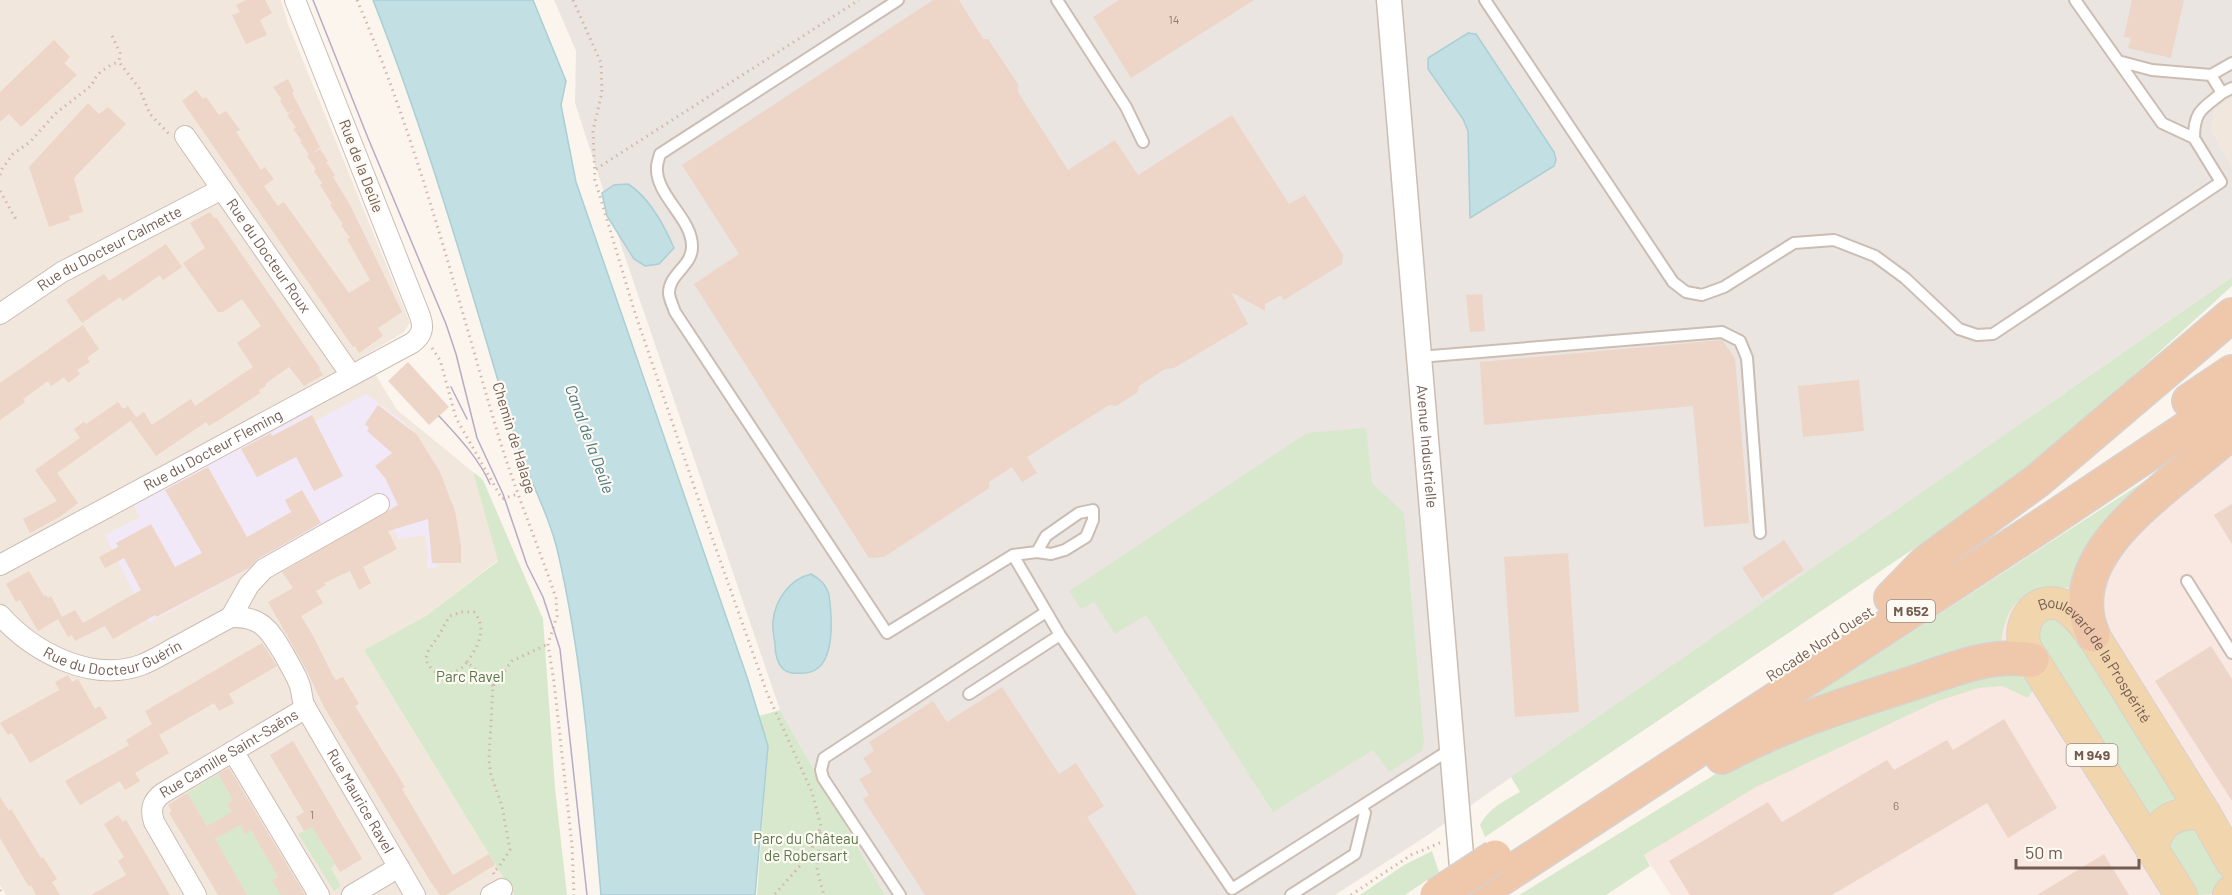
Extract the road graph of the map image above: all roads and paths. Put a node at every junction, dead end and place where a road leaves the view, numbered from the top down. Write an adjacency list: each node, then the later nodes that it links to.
1 (295, 0): 26 (street, Rue de la Deûle)
2 (357, 0): 32 (path, Chemin de Halage)
3 (573, 0): 19 (path)
4 (859, 0): 19 (path)
5 (898, 0): 36 (lane)
6 (1057, 0): 18 (lane)
7 (1389, 0): 27 (street, Avenue Industrielle)
8 (1485, 0): 16 (lane)
9 (2075, 0): 11 (lane)
10 (112, 36): 12 (path)
11 (2118, 61): 14 (lane); 16 (lane)
12 (119, 62): 17 (path); 20 (path)
13 (2232, 63): 14 (lane)
14 (2211, 75): 15 (lane)
15 (2227, 91): 16 (lane)
16 (2194, 138)
17 (179, 140): 21 (street, Rue du Docteur Roux)
18 (1143, 142)
19 (595, 170): 56 (path)
20 (0, 175)
21 (222, 189): 24 (street, Rue du Docteur Calmette); 29 (street, Rue du Docteur Roux)
22 (0, 191): 23 (path)
23 (17, 221)
24 (0, 314)
25 (2232, 315): 39 (highway)
26 (421, 332): 29 (street, Rue du Docteur Fleming); 32 (path)
27 (1419, 357): 34 (lane); 52 (street, Avenue Industrielle)
28 (2232, 372): 39 (highway, Rocade Nord Ouest / M 652)
29 (351, 375): 37 (street, Rue du Docteur Fleming)
30 (2232, 398): 61 (highway, Rocade Nord Ouest / M 652)
31 (2232, 432): 44 (highway)
32 (518, 495): 45 (path, Chemin de Halage)
33 (379, 504): 42 (street)
34 (1760, 533)
35 (1037, 552): 35 (lane); 36 (lane)
36 (1013, 555): 40 (lane)
37 (0, 565)
38 (2187, 581): 46 (lane)
39 (1891, 598): 61 (highway, Rocade Nord Ouest / M 652)
40 (1046, 612): 43 (lane); 74 (lane)
41 (0, 615): 42 (street, Rue du Docteur Guérin)
42 (231, 617): 51 (street)
43 (1060, 635): 50 (lane); 64 (lane)
44 (2093, 635): 47 (main road, Boulevard de la Prospérité / M 949); 55 (main road, Boulevard de la Prospérité / M 949)
45 (548, 644): 49 (path); 71 (path, Chemin de Halage)
46 (2232, 653)
47 (2032, 660): 58 (main road, Boulevard de la Prospérité / M 949); 61 (highway)
48 (468, 662): 48 (path); 49 (path)
49 (492, 686): 63 (path)
50 (969, 694)
51 (306, 708): 53 (street, Rue Camille Saint-Saëns); 60 (street, Rue Maurice Ravel)
52 (1451, 749): 54 (lane); 57 (street, Avenue Industrielle)
53 (233, 751): 67 (street, Rue Camille Saint-Saëns); 68 (street)
54 (1360, 807): 64 (lane); 75 (lane)
55 (2204, 813): 58 (main road); 59 (main road, Boulevard de la Prospérité)
56 (821, 827): 72 (path); 73 (path)
57 (1459, 837): 76 (path); 78 (street, Avenue Industrielle)
58 (2152, 850): 65 (main road, Boulevard de la Prospérité)
59 (2231, 858)
60 (399, 867): 69 (street); 70 (street, Rue Maurice Ravel)
61 (1493, 883): 77 (highway, Rocade Nord Ouest / M 652, bridge)
62 (0, 890): 66 (path)
63 (497, 892)
64 (1228, 892)
65 (2179, 893)
66 (3, 895)
67 (196, 895)
68 (319, 895)
69 (352, 895)
70 (415, 895)
71 (574, 895)
72 (774, 895)
73 (824, 895)
74 (900, 895)
75 (1291, 895)
76 (1351, 895)
77 (1437, 895)
78 (1464, 895)

